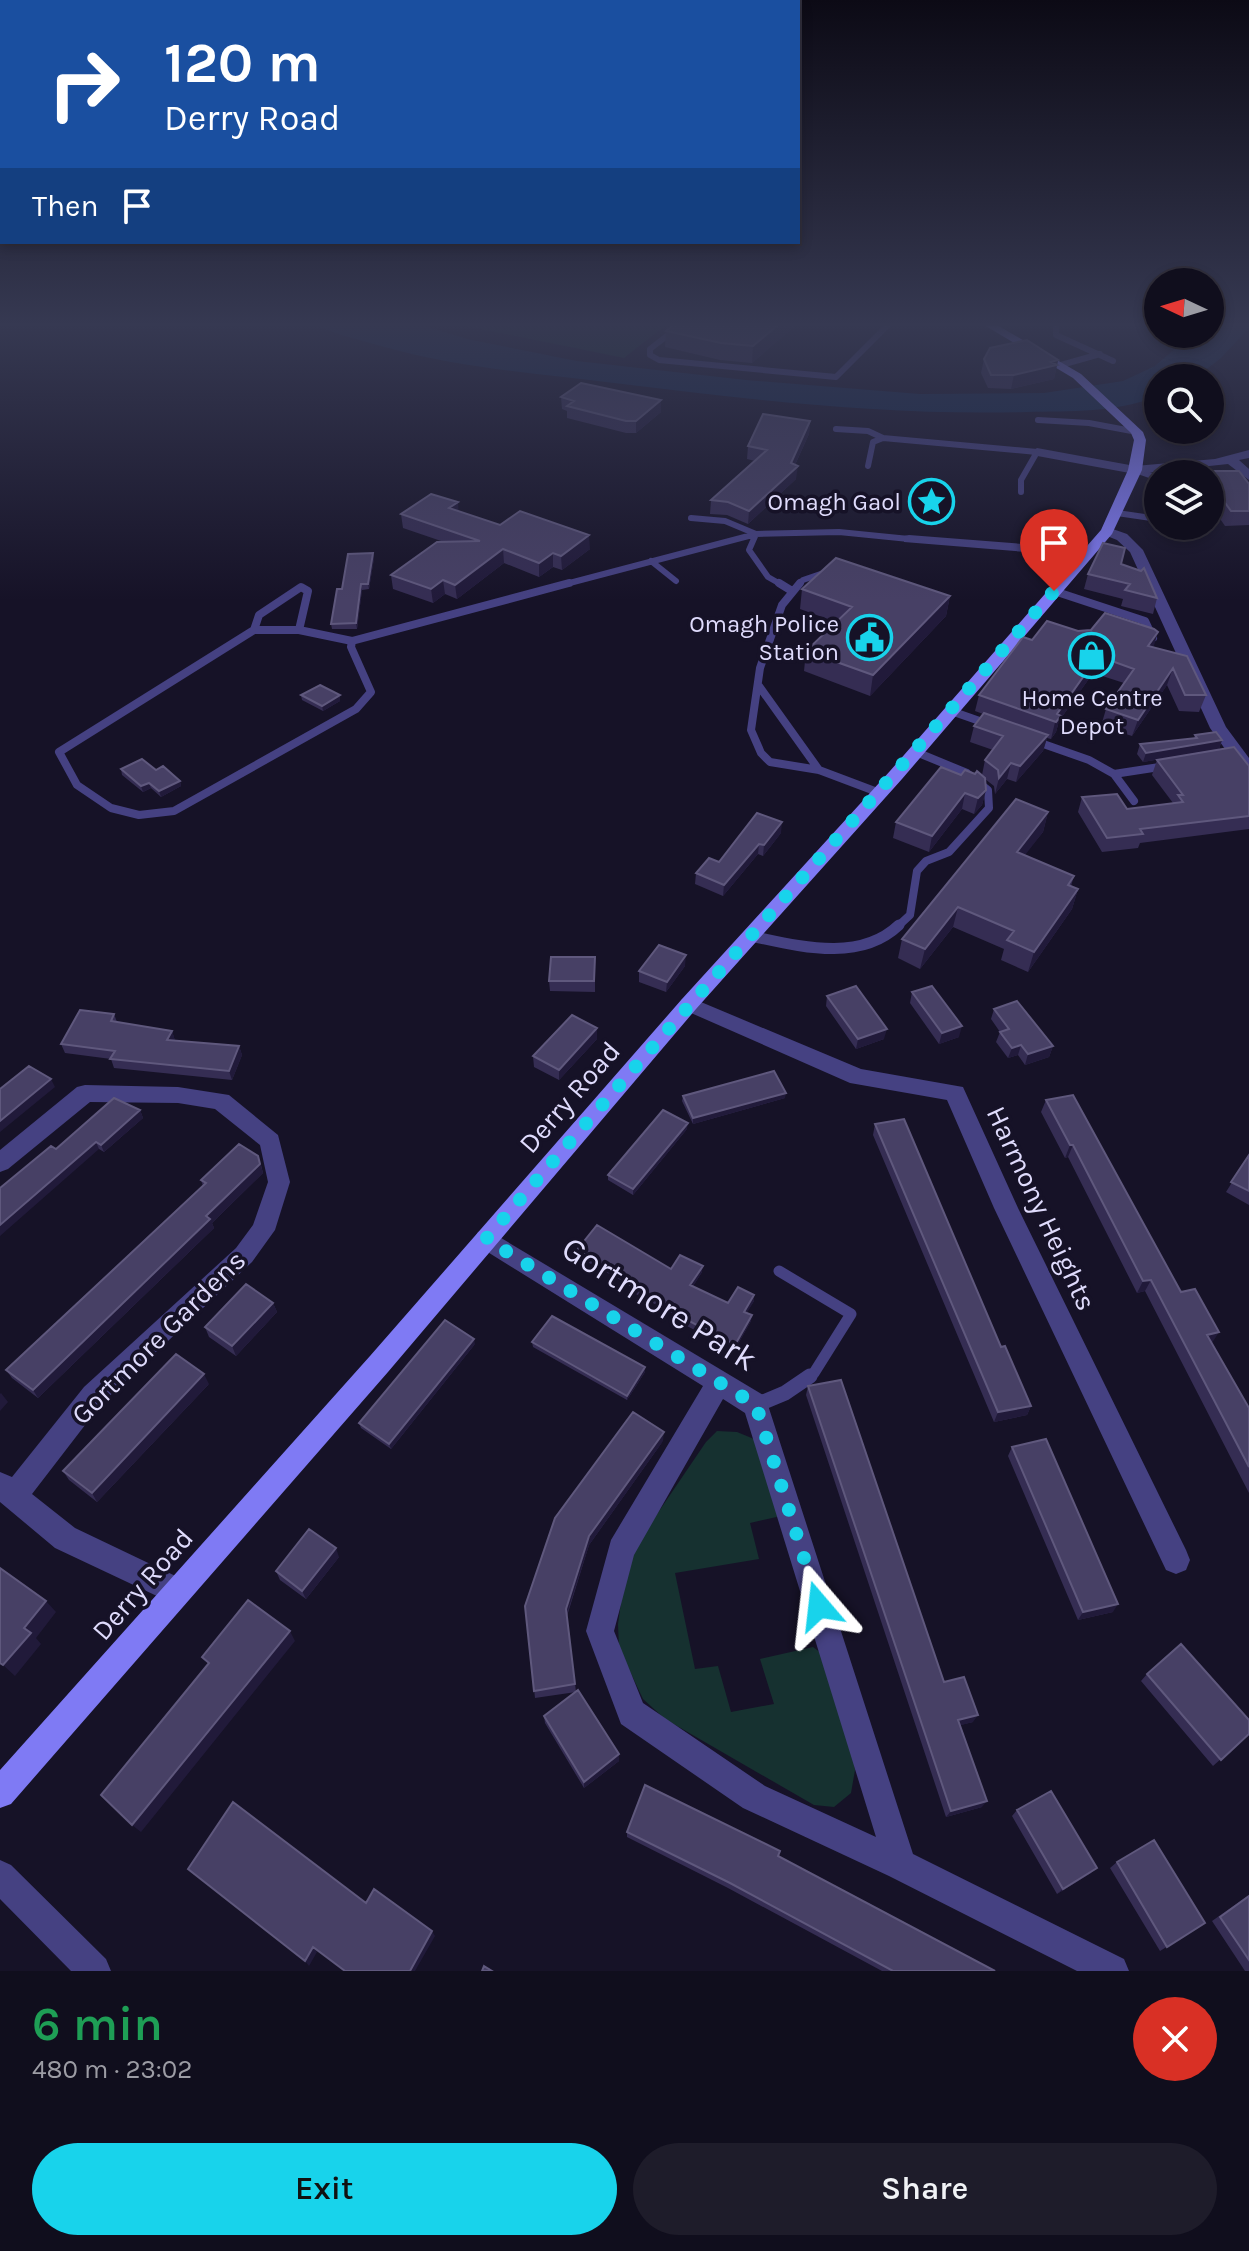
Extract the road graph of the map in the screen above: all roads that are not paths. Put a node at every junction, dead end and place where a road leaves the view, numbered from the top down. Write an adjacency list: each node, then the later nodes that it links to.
1 (1122, 417): 3 (main road)
2 (1038, 420): 3 (lane)
3 (1134, 428): 10 (main road, Derry Road)
4 (836, 429): 5 (lane)
5 (883, 438): 6 (lane); 9 (lane)
6 (1037, 452): 10 (street); 13 (lane)
7 (1249, 454): 8 (street)
8 (1230, 459): 10 (street); 12 (street)
9 (868, 466)
10 (1135, 470): 11 (lane); 16 (main road, Derry Road)
11 (1144, 473)
12 (1249, 476)
13 (1021, 492)
14 (691, 518): 17 (lane)
15 (1144, 520): 16 (lane)
16 (1112, 522): 19 (main road, Derry Road); 36 (street)
17 (756, 534): 18 (lane); 20 (lane); 23 (lane)
18 (909, 539): 19 (street)
19 (1087, 553): 24 (main road, Derry Road)
20 (651, 561): 22 (lane); 27 (lane)
21 (848, 570): 23 (lane)
22 (676, 581)
23 (792, 591): 29 (lane)
24 (1054, 591): 28 (lane); 32 (main road, Derry Road)
25 (254, 630): 26 (lane); 26 (lane); 27 (lane)
26 (299, 630): 27 (lane)
27 (352, 641)
28 (1155, 642)
29 (759, 686): 30 (lane); 31 (lane)
30 (768, 700): 31 (lane); 38 (lane)
31 (755, 704): 38 (lane)
32 (951, 711): 33 (lane); 35 (main road, Derry Road)
33 (1006, 731)
34 (1020, 736): 40 (lane)
35 (916, 752): 41 (main road, Derry Road); 43 (lane)
36 (1237, 753): 39 (street)
37 (1174, 764): 40 (lane)
38 (819, 770): 41 (lane)
39 (1249, 770)
40 (1114, 774): 42 (lane)
41 (880, 793): 43 (main road, Derry Road)
42 (1134, 801)
43 (751, 936): 44 (main road, Derry Road)
44 (689, 1004): 46 (main road, Derry Road); 51 (street, Harmony Heights)
45 (0, 1163): 50 (street, Gortmore Gardens)
46 (486, 1239): 48 (street, Gortmore Park); 52 (main road, Derry Road)
47 (779, 1271): 49 (lane)
48 (720, 1381): 49 (street, Gortmore Park); 54 (street)
49 (756, 1405): 54 (street, Gortmore Park)
50 (6, 1491): 52 (street, Gortmore Gardens)
51 (1176, 1560)
52 (176, 1591): 53 (main road, Derry Road)
53 (0, 1793)
54 (900, 1865): 57 (street)
55 (0, 1876): 56 (street)
56 (94, 1971)
57 (1112, 1971)

